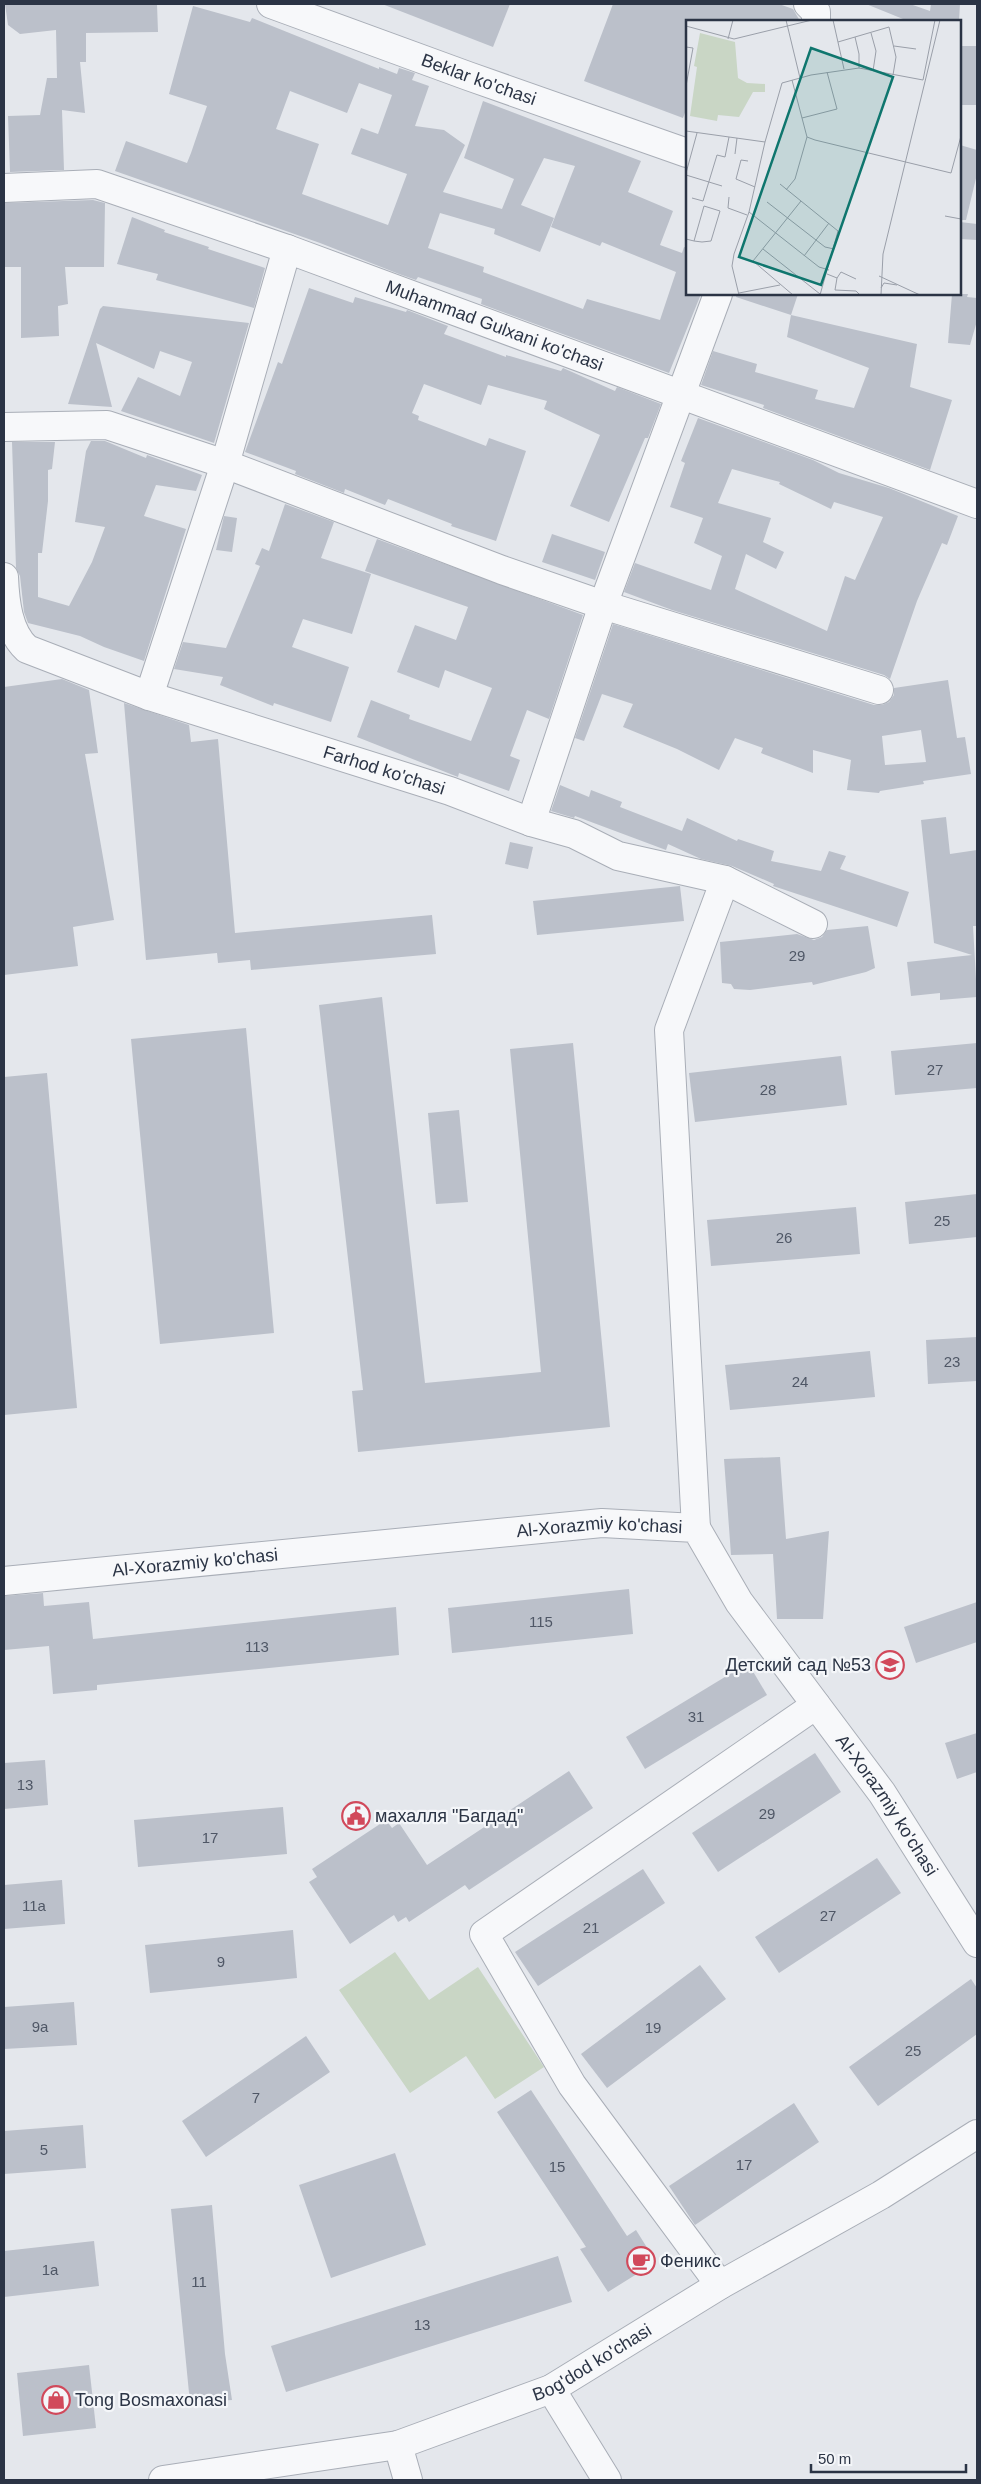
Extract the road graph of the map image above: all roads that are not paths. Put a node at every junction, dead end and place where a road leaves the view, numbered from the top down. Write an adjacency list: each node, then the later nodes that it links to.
1 (271, 4): 2 (street, Beklar ko'chasi)
2 (686, 153)
3 (4, 188): 4 (street, Muhammad Gulxani ko'chasi)
4 (287, 250): 6 (street, Muhammad Gulxani ko'chasi); 8 (street)
5 (718, 295): 6 (street)
6 (682, 395): 9 (street, Muhammad Gulxani ko'chasi); 11 (street)
7 (4, 427): 8 (street)
8 (225, 464): 11 (street); 13 (street)
9 (977, 504)
10 (4, 577): 13 (street, Farhod ko'chasi)
11 (603, 605): 12 (street); 14 (street)
12 (879, 690)
13 (149, 696): 14 (street, Farhod ko'chasi)
14 (531, 822): 15 (street, Farhod ko'chasi)
15 (724, 880): 16 (street, Farhod ko'chasi); 17 (street)
16 (813, 924)
17 (696, 1528): 18 (street, Al-Xorazmiy ko'chasi); 19 (street, Al-Xorazmiy ko'chasi)
18 (4, 1581)
19 (816, 1705): 20 (street, Al-Xorazmiy ko'chasi); 22 (street)
20 (977, 1942)
21 (977, 2134): 22 (street, Bog'dod ko'chasi)
22 (720, 2285): 23 (street, Bog'dod ko'chasi)
23 (551, 2389): 24 (street, Bog'dod ko'chasi); 28 (street)
24 (398, 2445): 25 (street, Bog'dod ko'chasi); 27 (street)
25 (240, 2474): 26 (street, Bog'dod ko'chasi)
26 (163, 2480)
27 (408, 2480)
28 (607, 2480)

